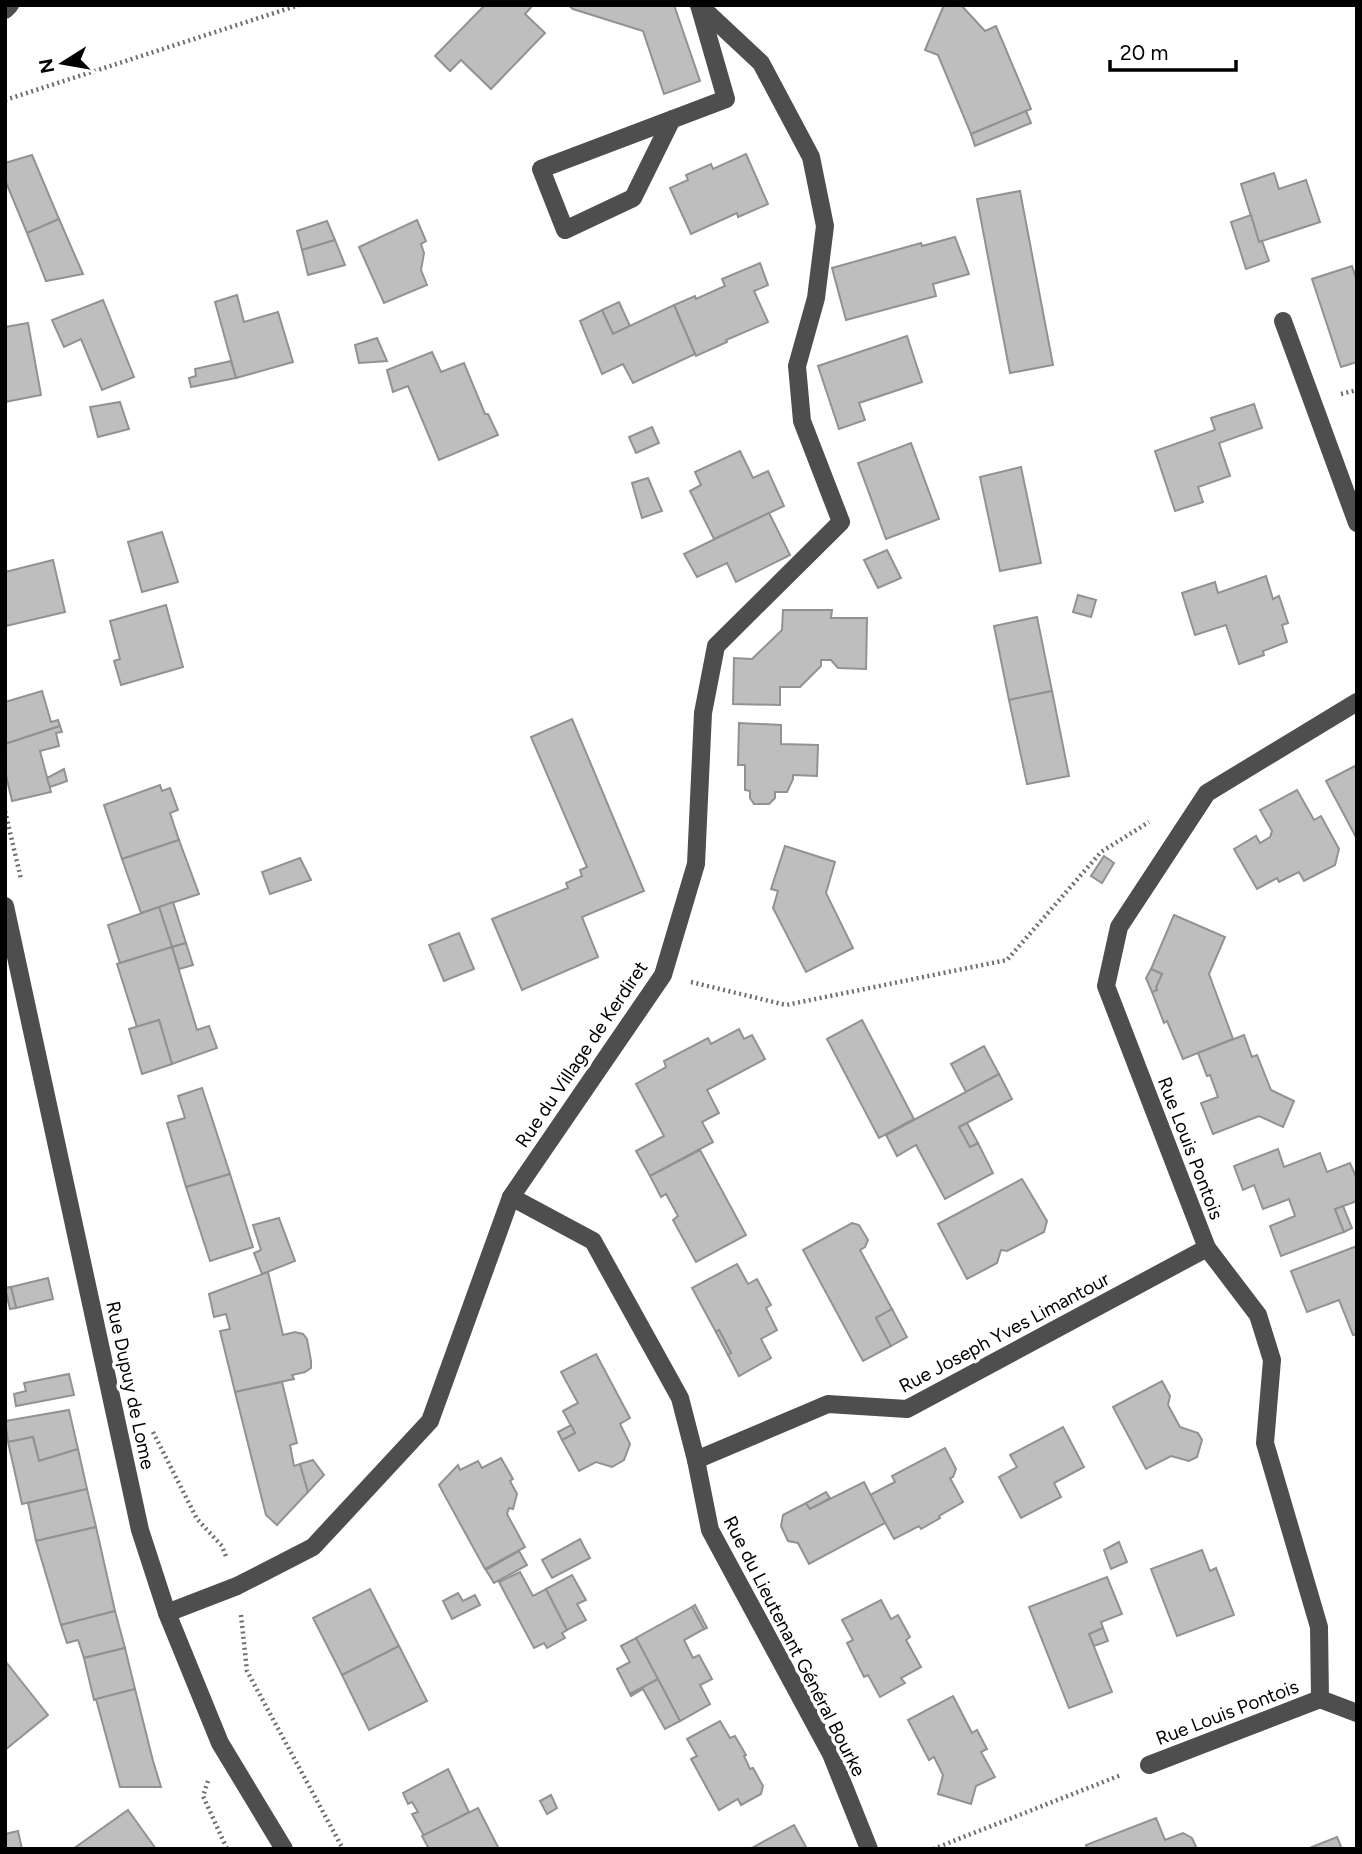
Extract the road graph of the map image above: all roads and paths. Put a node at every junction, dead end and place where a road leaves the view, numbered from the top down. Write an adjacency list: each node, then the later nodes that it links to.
1 (10, 5): 4 (street)
2 (299, 5): 5 (path)
3 (699, 5): 6 (street); 14 (street, Rue du Village de Kerdiret)
4 (5, 10)
5 (5, 100)
6 (672, 119): 6 (street)
7 (1283, 321): 8 (street)
8 (1357, 523)
9 (1357, 702): 16 (street, Rue Louis Pontois)
10 (5, 811): 12 (path)
11 (1152, 821): 14 (path)
12 (23, 889)
13 (5, 906): 20 (street, Rue Dupuy de Lome)
14 (663, 975): 15 (street, Rue du Village de Kerdiret)
15 (511, 1197): 18 (street, Rue du Lieutenant Général Bourke); 19 (street, Rue du Village de Kerdiret)
16 (1207, 1248): 18 (street, Rue Joseph Yves Limantour); 21 (street, Rue Louis Pontois)
17 (148, 1422): 19 (path)
18 (696, 1460): 26 (street, Rue du Lieutenant Général Bourke)
19 (237, 1586): 20 (street, Rue du Village de Kerdiret); 25 (path)
20 (167, 1613): 24 (street, Rue Dupuy de Lome)
21 (1320, 1699): 22 (street, Rue Louis Pontois); 23 (street, Rue Louis Pontois)
22 (1357, 1713)
23 (1149, 1765): 27 (path)
24 (284, 1849)
25 (343, 1849)
26 (869, 1849)
27 (933, 1849)

